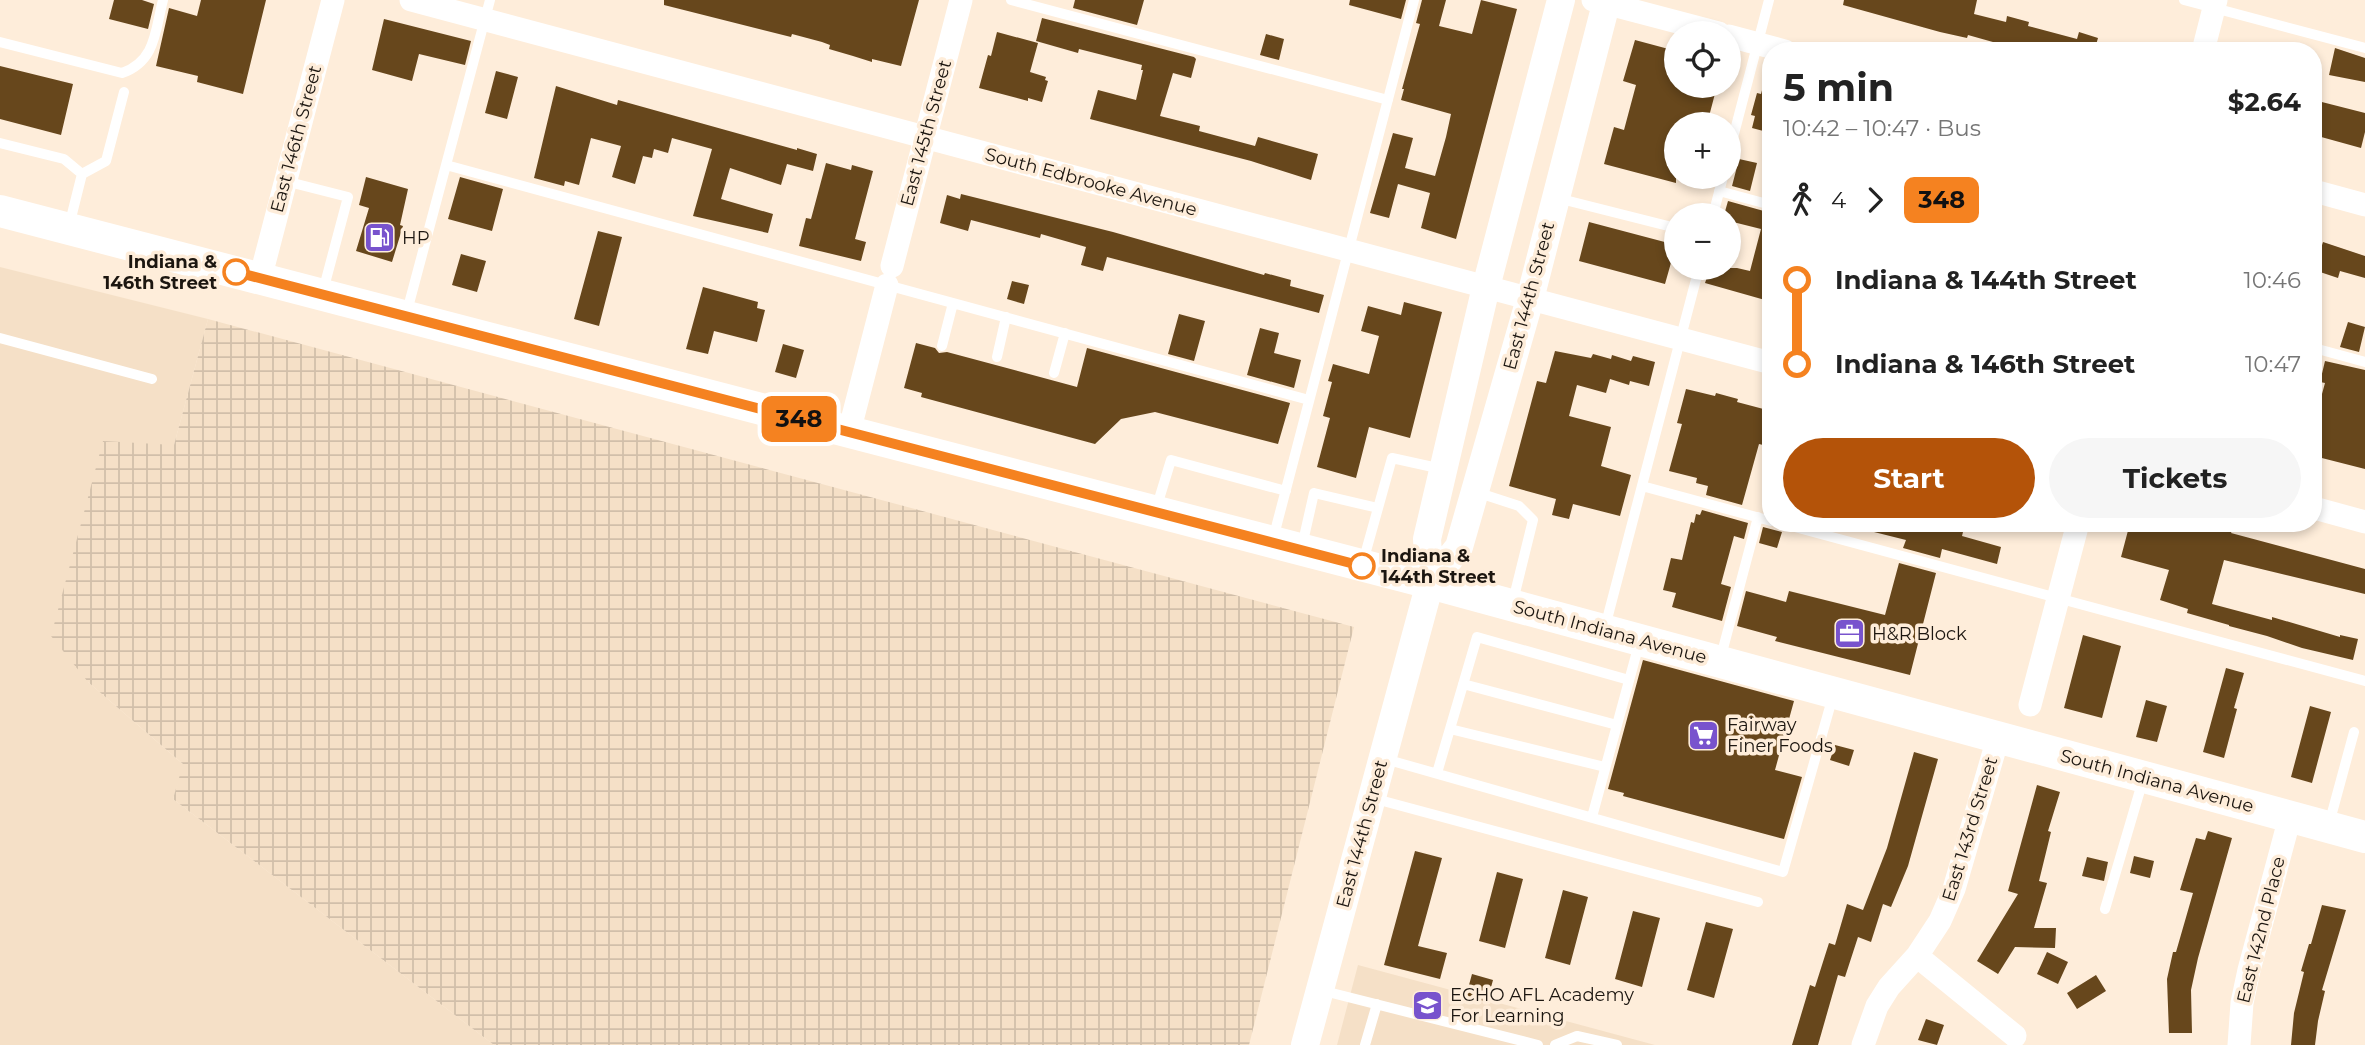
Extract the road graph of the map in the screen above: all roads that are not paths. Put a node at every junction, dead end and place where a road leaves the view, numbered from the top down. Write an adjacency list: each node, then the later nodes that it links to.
1 (163, 0): 15 (lane)
2 (333, 0): 27 (street, East 146th Street)
3 (411, 0): 12 (street, South Edbrooke Avenue)
4 (961, 0): 23 (street, East 145th Street)
5 (1011, 0): 21 (lane)
6 (1414, 0): 21 (lane)
7 (1562, 0): 41 (street, East 144th Street)
8 (1769, 0): 17 (lane)
9 (2184, 0): 11 (lane)
10 (1602, 1): 13 (street); 30 (street, East 144th Street)
11 (2215, 4): 16 (street); 19 (lane)
12 (487, 10): 23 (street, South Edbrooke Avenue); 25 (lane)
13 (1675, 21)
14 (1741, 39): 17 (street)
15 (0, 42)
16 (2205, 42)
17 (1758, 44): 18 (street); 22 (lane)
18 (1762, 45)
19 (2365, 48)
20 (124, 92): 26 (lane)
21 (1388, 100): 37 (lane)
22 (1740, 112)
23 (925, 137): 37 (street, South Edbrooke Avenue); 38 (street, East 145th Street)
24 (0, 143): 26 (lane)
25 (446, 165): 38 (lane); 45 (lane)
26 (82, 174): 36 (lane)
27 (285, 181): 39 (street, East 146th Street); 42 (lane)
28 (1719, 191): 31 (lane); 32 (lane)
29 (2322, 193): 33 (street)
30 (1556, 198): 35 (lane); 43 (street, East 144th Street)
31 (1716, 203)
32 (1762, 203)
33 (2365, 205)
34 (0, 211): 36 (main road, South Indiana Avenue)
35 (1664, 225)
36 (69, 229): 39 (main road, South Indiana Avenue)
37 (1349, 250): 41 (street, South Edbrooke Avenue); 57 (lane)
38 (889, 275): 44 (lane); 58 (street, East 145th Street)
39 (260, 279): 42 (main road, South Indiana Avenue)
40 (1696, 280): 49 (lane)
41 (1486, 287): 43 (street, South Edbrooke Avenue); 59 (street, East 144th Street)
42 (322, 295): 45 (main road, South Indiana Avenue)
43 (1530, 299): 49 (street, South Edbrooke Avenue); 62 (street, East 144th Street)
44 (953, 303): 46 (lane); 50 (lane)
45 (405, 317): 58 (main road, South Indiana Avenue)
46 (1006, 317): 47 (lane); 52 (lane)
47 (1065, 333): 55 (lane); 57 (lane)
48 (0, 338): 56 (lane)
49 (1681, 339): 53 (street, South Edbrooke Avenue); 60 (lane)
50 (942, 346)
51 (2322, 350): 54 (lane)
52 (997, 357)
53 (1762, 361)
54 (2365, 362)
55 (1054, 373)
56 (152, 379)
57 (1309, 400): 61 (lane)
58 (849, 432): 65 (main road, South Indiana Avenue)
59 (1445, 470): 63 (lane); 73 (street, East 144th Street)
60 (1642, 486): 66 (lane); 76 (lane)
61 (1286, 491): 65 (lane); 71 (lane)
62 (1474, 491): 73 (street, East 144th Street); 75 (lane)
63 (1378, 508): 71 (lane); 72 (lane)
64 (2322, 510): 68 (street)
65 (1155, 512): 71 (main road, South Indiana Avenue)
66 (1758, 517): 67 (lane); 78 (lane)
67 (1762, 518)
68 (2365, 522)
69 (1813, 532): 74 (lane)
70 (2076, 532): 74 (street)
71 (1287, 546): 72 (main road, South Indiana Avenue)
72 (1362, 566): 73 (main road, South Indiana Avenue)
73 (1430, 583): 75 (main road, South Indiana Avenue); 88 (street, East 144th Street)
74 (2058, 598): 80 (lane); 83 (street)
75 (1512, 606): 76 (main road, South Indiana Avenue)
76 (1604, 631): 77 (main road, South Indiana Avenue)
77 (1640, 640): 78 (main road, South Indiana Avenue); 79 (lane)
78 (1719, 662): 82 (main road, South Indiana Avenue)
79 (1629, 680): 81 (lane); 84 (lane)
80 (2365, 681)
81 (1463, 684): 84 (lane); 85 (lane)
82 (1834, 693): 87 (main road, South Indiana Avenue); 93 (lane)
83 (2030, 705)
84 (1617, 724): 89 (lane)
85 (1450, 729): 89 (lane); 90 (lane)
86 (2354, 732): 95 (lane)
87 (1998, 737): 91 (main road, South Indiana Avenue); 99 (street, East 143rd Street)
88 (1383, 758): 90 (lane); 92 (street, East 144th Street)
89 (1605, 767): 93 (lane)
90 (1437, 773): 93 (lane)
91 (2144, 777): 94 (main road, South Indiana Avenue); 98 (lane)
92 (1372, 798): 97 (lane); 100 (street, East 144th Street)
93 (1591, 817)
94 (2290, 817): 95 (main road, South Indiana Avenue); 109 (street, East 142nd Place)
95 (2329, 827): 96 (main road, South Indiana Avenue)
96 (2365, 837)
97 (1758, 902)
98 (2105, 909)
99 (1917, 956): 102 (street); 108 (street, East 143rd Street)
100 (1320, 990): 101 (lane); 103 (street, East 144th Street)
101 (1377, 1004): 104 (lane); 105 (lane)
102 (2015, 1036)
103 (1305, 1045)
104 (1365, 1045)
105 (1538, 1045)
106 (1555, 1045): 107 (lane)
107 (1617, 1045)
108 (1863, 1045)
109 (2239, 1045)

